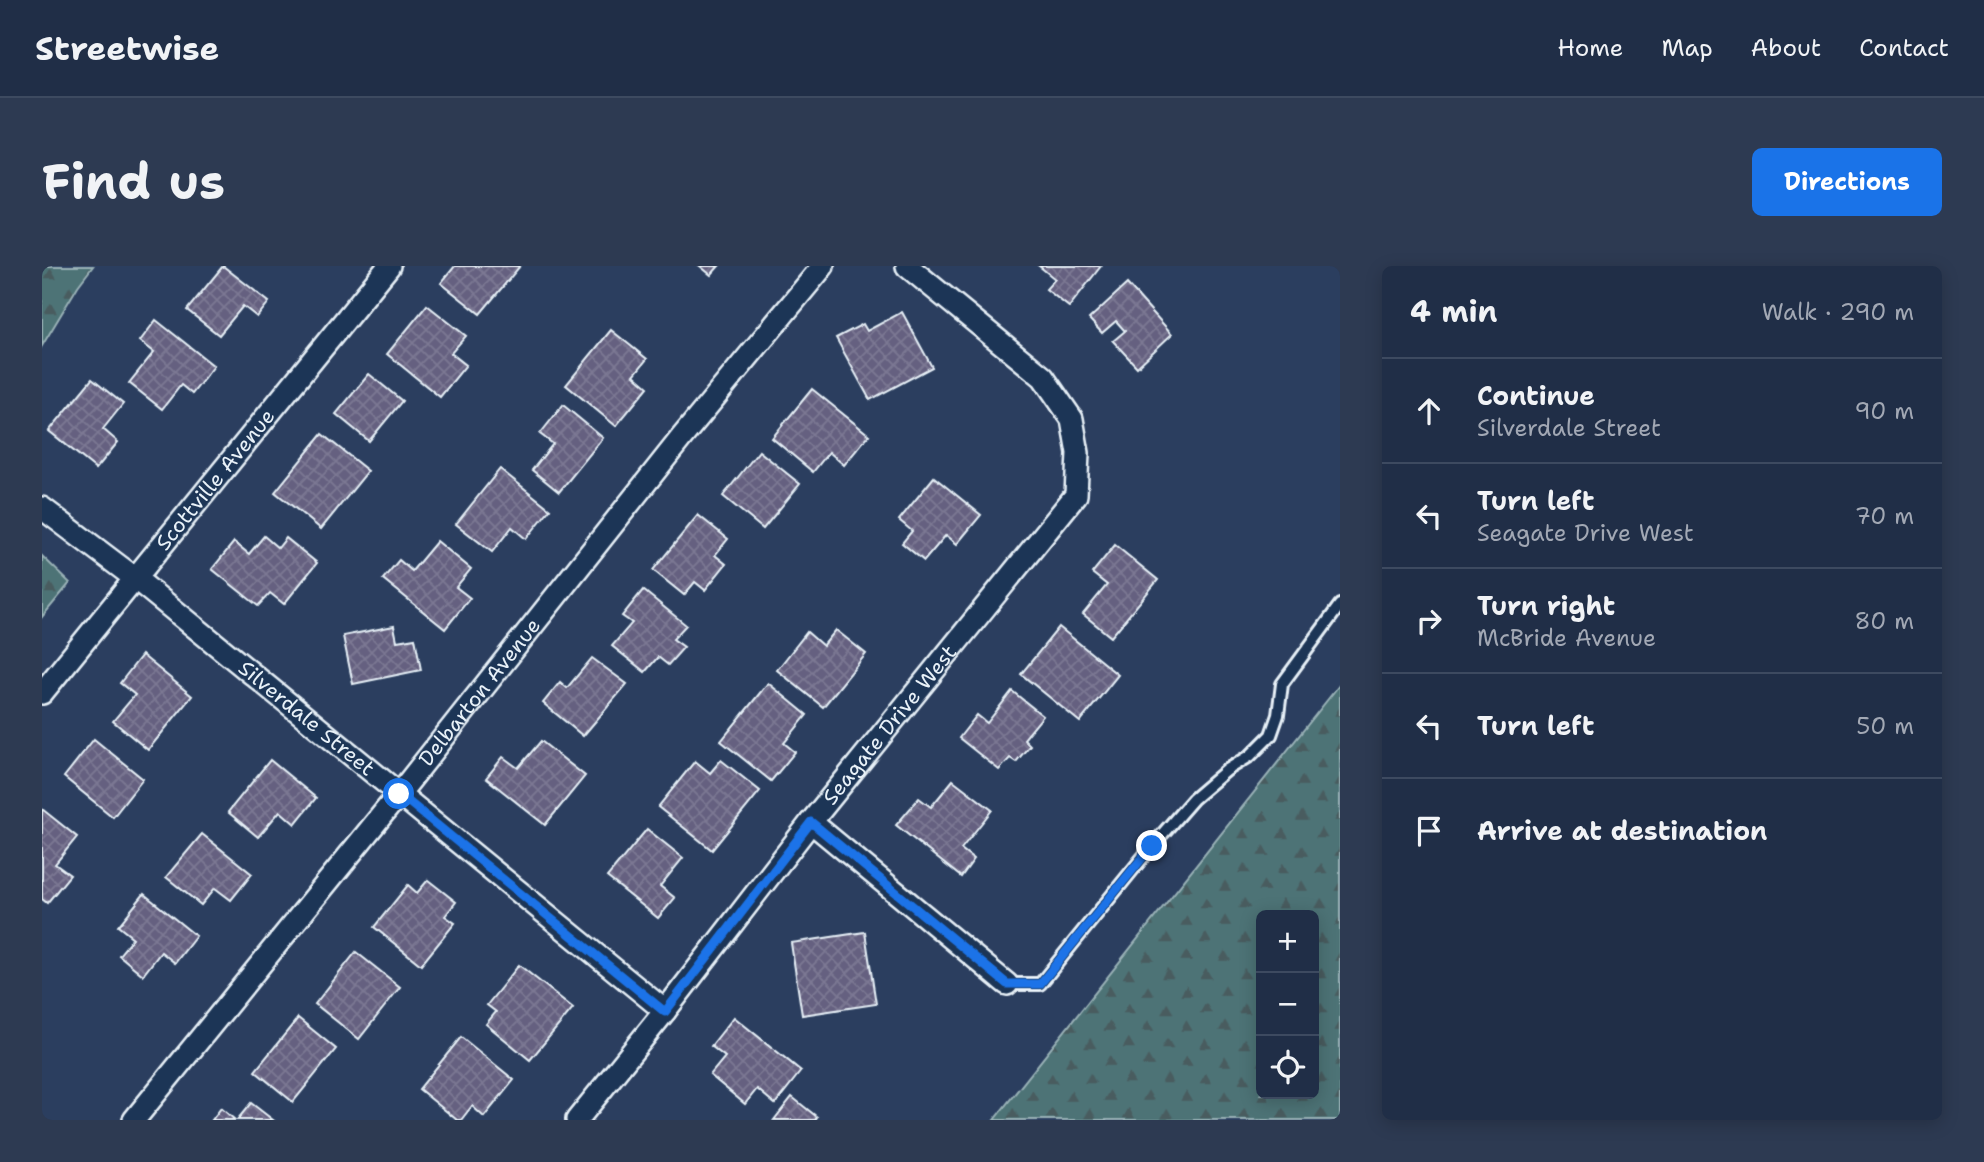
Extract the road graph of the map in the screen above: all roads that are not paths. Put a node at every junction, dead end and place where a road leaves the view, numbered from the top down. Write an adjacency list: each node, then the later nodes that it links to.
1 (389, 266): 5 (street, Scottville Avenue)
2 (823, 266): 8 (street, Delbarton Avenue)
3 (906, 266): 9 (street, Seagate Drive West)
4 (42, 508): 5 (street, Silverdale Street)
5 (136, 579): 7 (street, Scottville Avenue); 8 (street, Silverdale Street)
6 (1340, 605): 10 (lane)
7 (42, 693)
8 (399, 794): 11 (street, Silverdale Street); 12 (street, Delbarton Avenue)
9 (811, 822): 10 (street); 11 (street, Seagate Drive West)
10 (1007, 984)
11 (665, 1012): 13 (street, Seagate Drive West)
12 (134, 1120)
13 (577, 1120)

